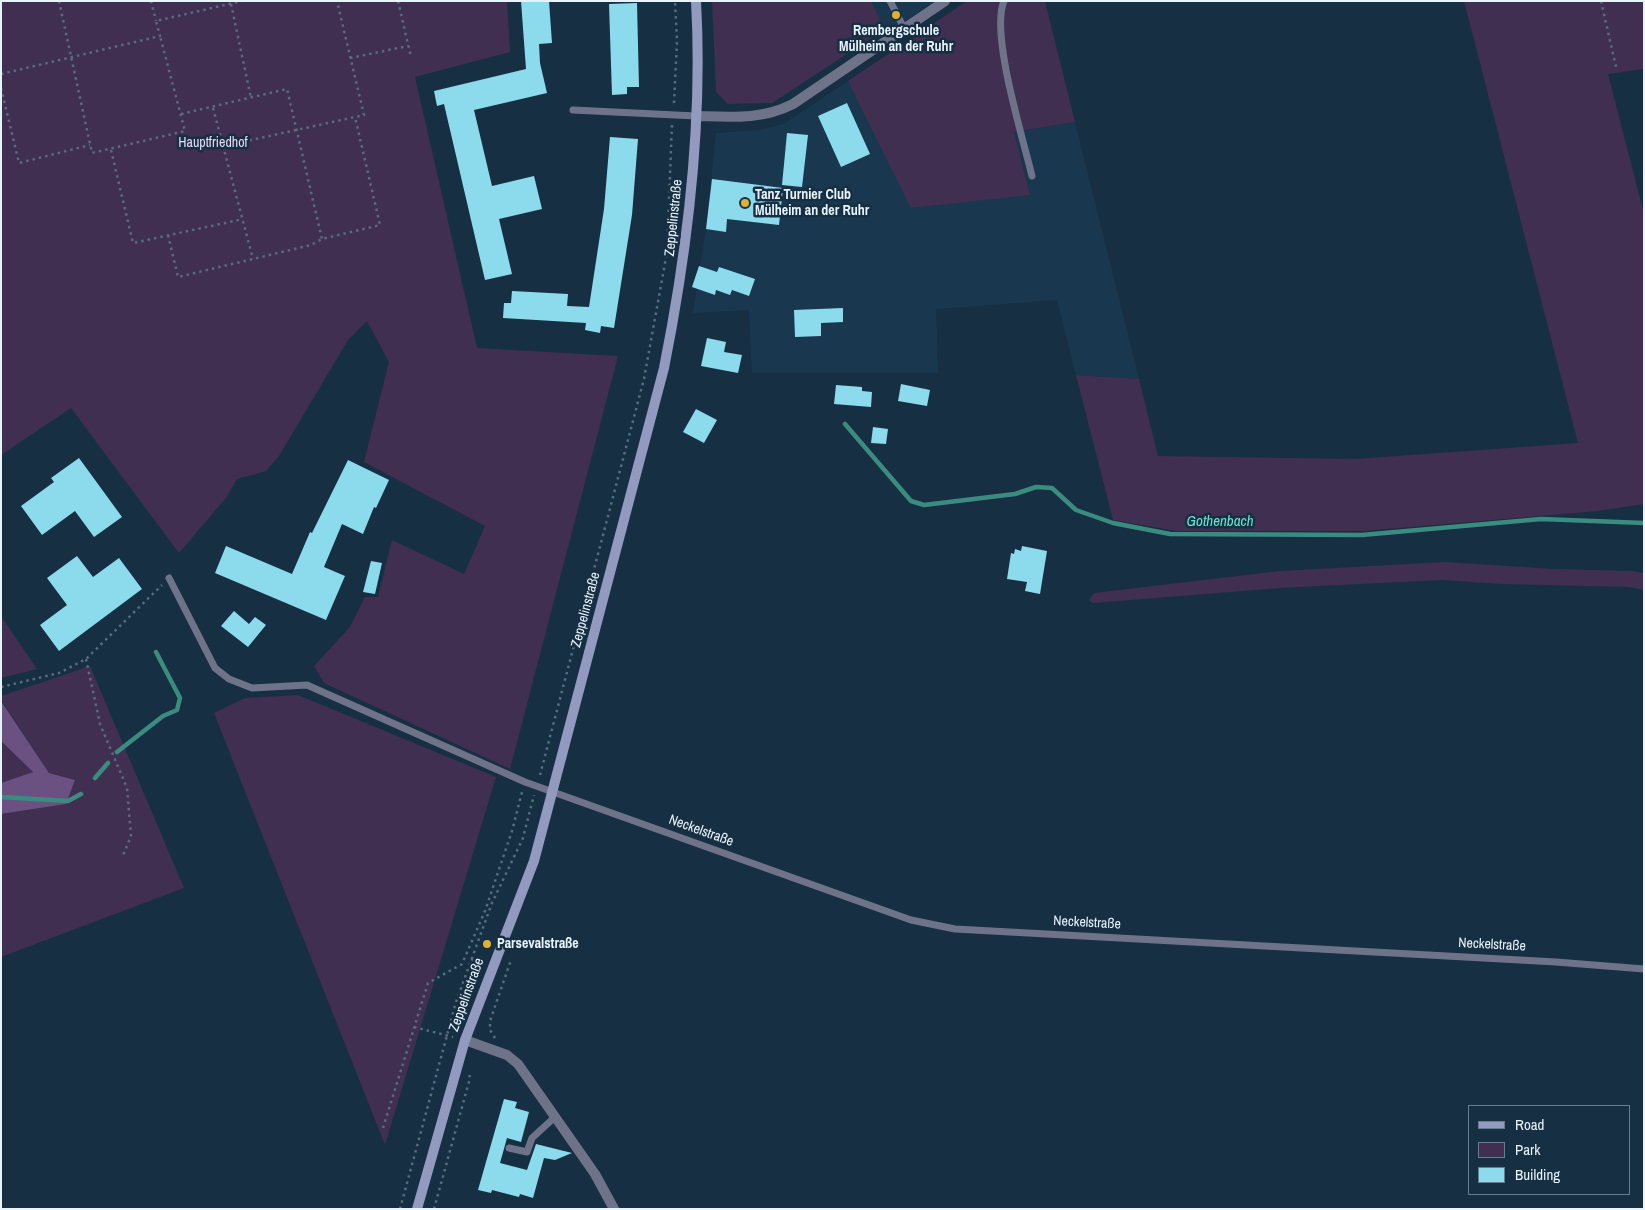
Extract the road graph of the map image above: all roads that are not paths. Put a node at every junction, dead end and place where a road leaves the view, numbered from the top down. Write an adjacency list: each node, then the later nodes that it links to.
1 (696, 1): 7 (main road, Zeppelinstraße)
2 (890, 1): 5 (lane)
3 (945, 1): 5 (street)
4 (1004, 1): 8 (lane)
5 (904, 28): 7 (street)
6 (573, 110): 7 (lane)
7 (696, 116): 10 (main road, Zeppelinstraße)
8 (1032, 176)
9 (169, 578): 10 (lane, Neckelstraße)
10 (552, 790): 11 (lane, Neckelstraße); 12 (main road, Zeppelinstraße)
11 (1644, 969)
12 (465, 1040): 13 (street); 15 (main road, Zeppelinstraße)
13 (555, 1117): 14 (lane); 16 (street)
14 (509, 1148)
15 (417, 1209)
16 (614, 1209)

